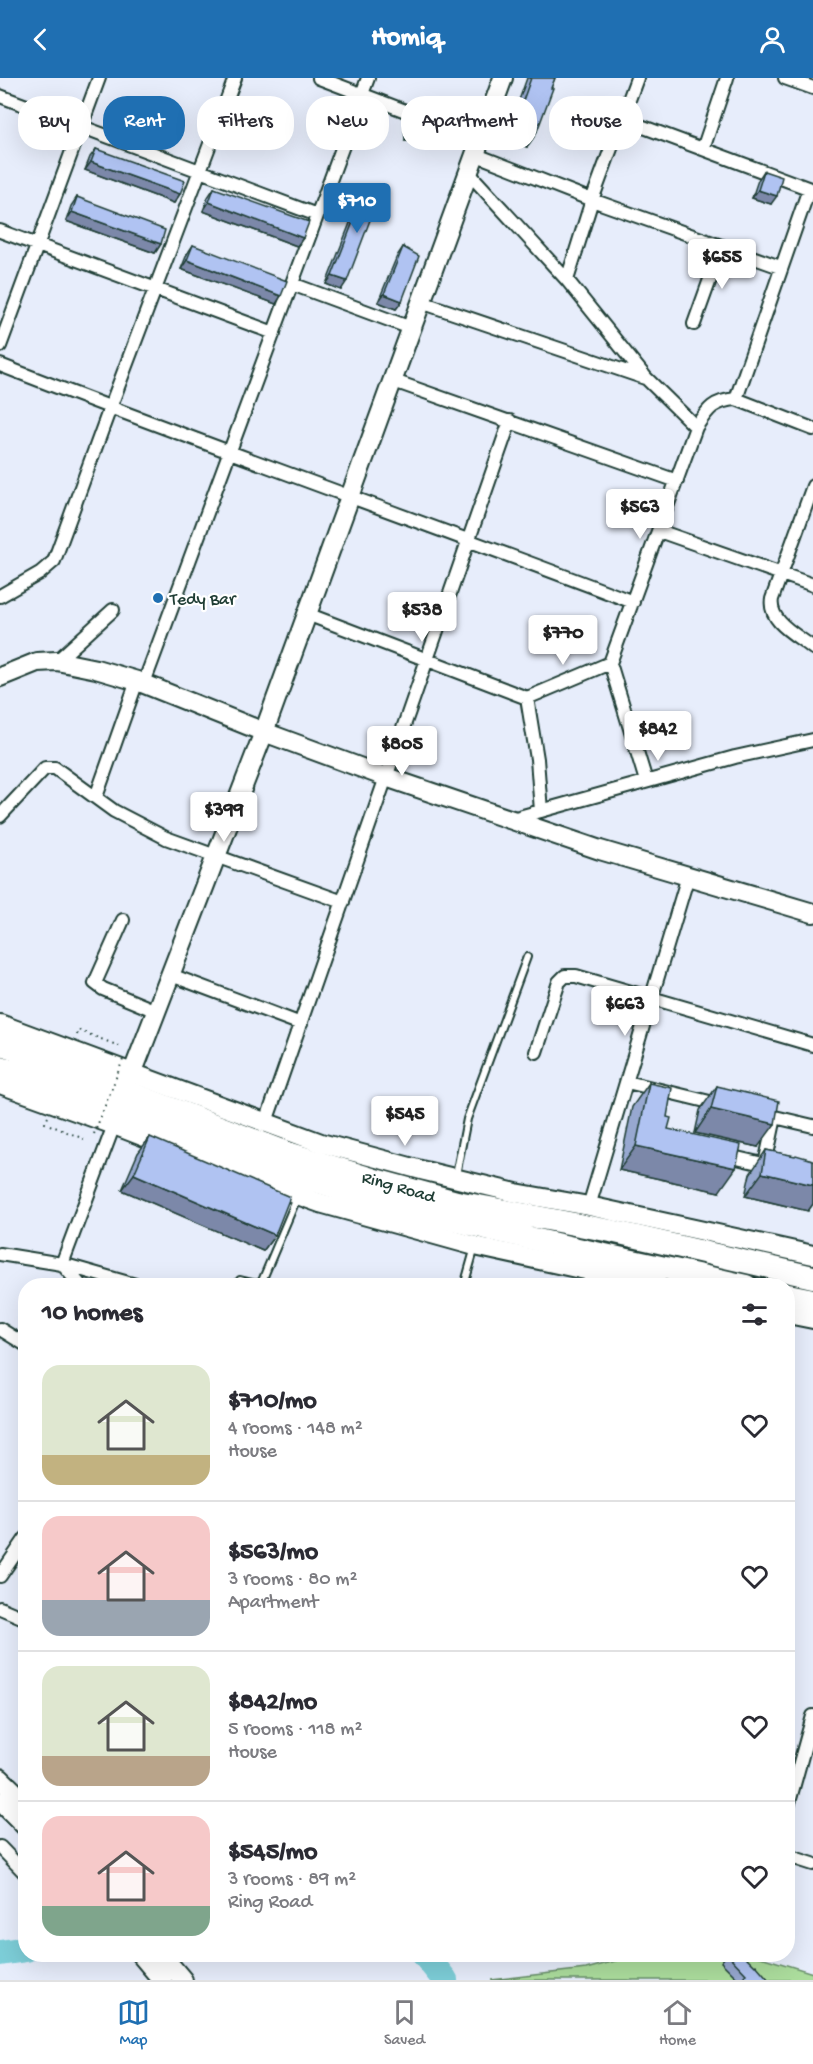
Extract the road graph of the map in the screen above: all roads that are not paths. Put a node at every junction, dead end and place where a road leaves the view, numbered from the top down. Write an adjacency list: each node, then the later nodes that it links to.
1 (99, 78): 14 (street)
2 (235, 78): 24 (street)
3 (319, 78): 10 (street)
4 (368, 78): 10 (street)
5 (503, 78): 12 (street)
6 (637, 78): 13 (street)
7 (727, 78): 19 (street)
8 (785, 78): 9 (street)
9 (813, 88)
10 (362, 95): 16 (street); 28 (street)
11 (0, 96): 15 (street)
12 (496, 96)
13 (630, 96)
14 (91, 101)
15 (18, 103)
16 (401, 112)
17 (643, 126): 19 (street)
18 (91, 130): 24 (street)
19 (703, 149): 26 (street)
20 (73, 150): 30 (street)
21 (476, 150): 25 (street)
22 (486, 150): 27 (street)
23 (610, 150): 27 (street)
24 (200, 171): 28 (street); 35 (street)
25 (468, 172): 33 (street); 36 (street)
26 (811, 190): 32 (street)
27 (592, 200): 31 (street); 33 (street)
28 (317, 215): 34 (street)
29 (0, 231): 30 (street)
30 (38, 244): 35 (street); 40 (street)
31 (722, 246): 32 (street); 37 (street)
32 (780, 267): 44 (street)
33 (567, 280): 42 (street)
34 (292, 284): 38 (street); 39 (street)
35 (155, 288): 39 (street); 45 (street)
36 (421, 302): 38 (street); 42 (street)
37 (694, 324)
38 (411, 328): 43 (street)
39 (274, 333): 49 (street)
40 (0, 346)
41 (0, 364): 45 (street)
42 (646, 378): 47 (street)
43 (391, 380): 46 (street); 52 (street)
44 (736, 399): 47 (street); 48 (street)
45 (110, 408): 49 (street); 57 (street)
46 (510, 421): 50 (street); 54 (street)
47 (696, 427): 50 (street)
48 (813, 429)
49 (230, 451): 52 (street); 66 (street)
50 (677, 481): 53 (street)
51 (813, 486): 55 (street)
52 (350, 496): 54 (street); 60 (street)
53 (659, 531): 55 (street); 58 (street)
54 (468, 539): 58 (street); 62 (street)
55 (781, 574): 56 (street); 61 (street)
56 (813, 585)
57 (0, 596)
58 (633, 602): 64 (street)
59 (113, 609): 63 (street)
60 (307, 614): 62 (street); 68 (street)
61 (813, 648)
62 (426, 660): 67 (street); 70 (street)
63 (57, 661): 65 (street); 66 (street)
64 (610, 663): 67 (street); 71 (street)
65 (0, 677)
66 (140, 682): 68 (street); 72 (street)
67 (527, 698): 73 (street)
68 (264, 732): 70 (street); 76 (street)
69 (813, 740): 71 (street)
70 (386, 777): 75 (street); 78 (street)
71 (646, 781): 73 (street)
72 (96, 797): 74 (street); 76 (street)
73 (542, 811): 75 (street)
74 (0, 816)
75 (512, 819): 77 (street)
76 (216, 856): 78 (street); 82 (street)
77 (688, 876): 79 (street); 83 (street)
78 (343, 902): 87 (street)
79 (813, 913)
80 (123, 920): 84 (street)
81 (526, 957): 105 (lane)
82 (171, 975): 84 (street); 87 (street)
83 (652, 999): 89 (street); 91 (street); 94 (street)
84 (156, 1011): 93 (street)
85 (0, 1014): 90 (street)
86 (0, 1024): 90 (street)
87 (301, 1024): 99 (street)
88 (0, 1043): 112 (highway, Ring Road)
89 (813, 1045)
90 (68, 1050): 93 (street)
91 (536, 1052)
92 (0, 1067): 118 (highway, Ring Road)
93 (132, 1074): 99 (street)
94 (627, 1082): 96 (street); 107 (street)
95 (0, 1084): 100 (street)
96 (729, 1106)
97 (752, 1112): 98 (street)
98 (775, 1117): 101 (street); 103 (street)
99 (266, 1122): 105 (street)
100 (114, 1125): 106 (street); 111 (street)
101 (813, 1126)
102 (711, 1152): 103 (street)
103 (765, 1164): 104 (street)
104 (784, 1169)
105 (456, 1179): 107 (street)
106 (298, 1195): 108 (street); 115 (lane)
107 (589, 1206): 110 (street)
108 (475, 1246): 116 (lane); 117 (street)
109 (0, 1254): 111 (street)
110 (813, 1255)
111 (62, 1264): 113 (street); 114 (street)
112 (813, 1277)
113 (74, 1278)
114 (112, 1278)
115 (263, 1278)
116 (466, 1278)
117 (588, 1278)
118 (709, 1278)
119 (795, 1296): 120 (highway)
120 (813, 1300)
121 (795, 1315): 122 (street)
122 (813, 1319)
123 (0, 1329): 124 (street)
124 (18, 1340)
125 (18, 1550): 126 (street)
126 (0, 1576)
127 (0, 1608): 128 (street)
128 (18, 1616)
129 (813, 1716): 130 (street)
130 (807, 1765): 132 (street)
131 (0, 1778): 133 (street)
132 (795, 1791)
133 (18, 1795)
134 (0, 1802): 135 (street)
135 (18, 1819)
136 (0, 1847): 139 (street)
137 (795, 1858): 138 (street)
138 (813, 1864)
139 (18, 1866)
140 (147, 1962): 142 (street)
141 (168, 1962): 143 (street)
142 (162, 1980)
143 (183, 1980)

